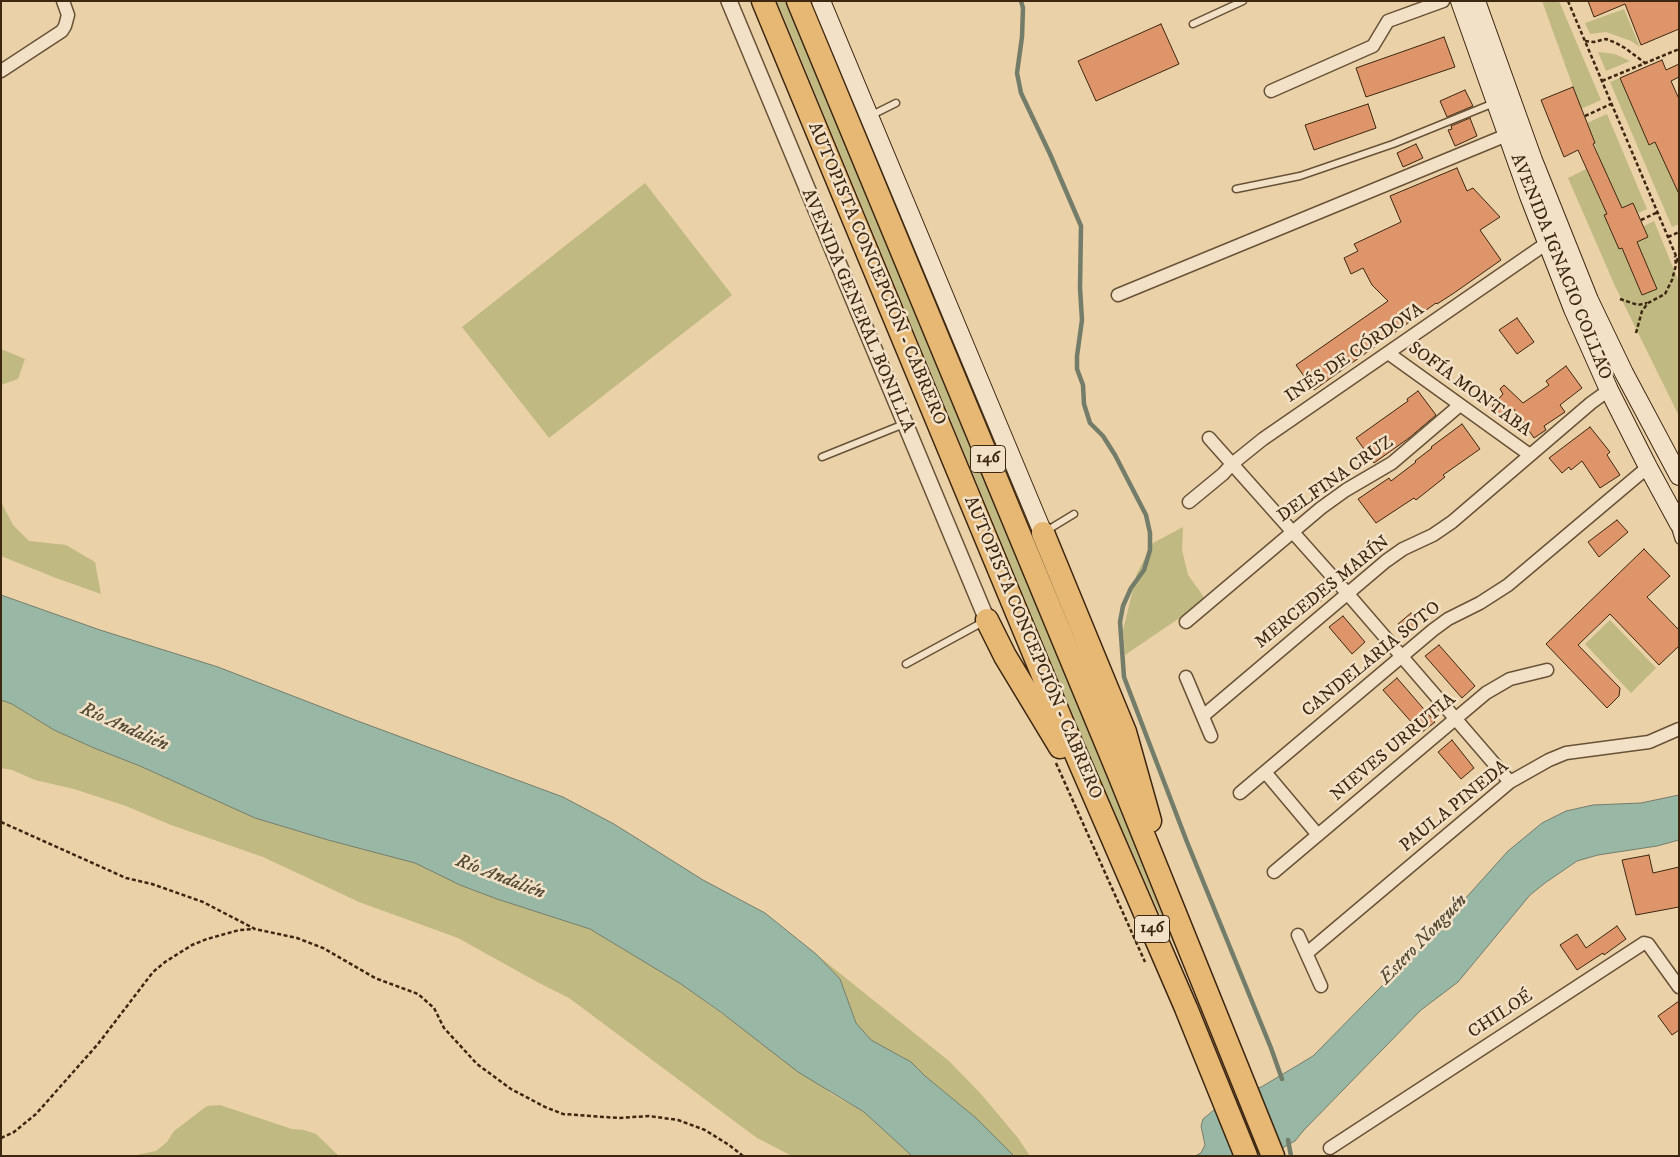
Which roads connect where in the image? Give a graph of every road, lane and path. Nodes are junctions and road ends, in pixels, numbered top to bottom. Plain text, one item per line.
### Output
1 (63, 1) edge
2 (729, 1) edge
3 (763, 1) edge
4 (798, 1) edge
5 (821, 1) edge
6 (1243, 1) edge
7 (1443, 1) edge
8 (1460, 1) edge
9 (1476, 1) edge
10 (1568, 1) edge
11 (1193, 24) dead end
12 (1585, 41) junction
13 (1679, 48) edge
14 (1645, 63) junction
15 (1, 71) edge
16 (1602, 81) junction
17 (1271, 91) dead end
18 (896, 103) dead end
19 (1496, 103) junction
20 (1611, 104) junction
21 (869, 116) junction
22 (1585, 116) dead end
23 (1507, 135) junction
24 (1236, 189) dead end
25 (1658, 212) junction
26 (1641, 220) dead end
27 (1679, 232) edge
28 (1668, 237) junction
29 (1547, 243) junction
30 (1674, 252) junction
31 (1679, 263) edge
32 (1118, 294) dead end
33 (1620, 299) dead end
34 (1648, 303) junction
35 (1636, 334) dead end
36 (1388, 353) junction
37 (1609, 390) junction
38 (1460, 405) junction
39 (904, 424) junction
40 (1209, 438) dead end
41 (1530, 455) junction
42 (822, 457) dead end
43 (1232, 464) junction
44 (1648, 467) junction
45 (1679, 476) edge
46 (1189, 502) dead end
47 (1074, 514) dead end
48 (1674, 516) edge
49 (1292, 531) junction
50 (1043, 532) junction
51 (1679, 540) edge
52 (1347, 593) junction
53 (986, 620) junction
54 (1186, 622) dead end
55 (1401, 656) junction
56 (906, 664) dead end
57 (1547, 670) dead end
58 (1186, 677) dead end
59 (1203, 716) junction
60 (1455, 719) junction
61 (1679, 729) edge
62 (1211, 736) dead end
63 (1054, 759) dead end
64 (1265, 772) junction
65 (1510, 782) junction
66 (1240, 793) dead end
67 (1, 822) edge
68 (1107, 825) junction
69 (1318, 835) junction
70 (1274, 872) dead end
71 (1177, 918) junction
72 (256, 929) junction
73 (1298, 935) dead end
74 (1307, 953) junction
75 (1147, 967) dead end
76 (1321, 986) dead end
77 (1679, 986) edge
78 (1, 1138) edge
79 (1330, 1148) dead end
80 (743, 1156) edge
81 (1246, 1156) edge
82 (1273, 1156) edge

1 - 15 street
2 - 39 street, AVENIDA GENERAL BONILLA
3 - 68 highway, AUTOPISTA CONCEPCIÓN - CABRERO / 146
4 - 71 highway, AUTOPISTA CONCEPCIÓN - CABRERO / 146
5 - 21 main road
6 - 11 lane
7 - 17 street
8 - 19 main road, AVENIDA IGNACIO COLLAO
9 - 45 main road, AVENIDA IGNACIO COLLAO
10 - 12 path
12 - 14 path
12 - 16 path
13 - 14 path
14 - 16 path
16 - 20 path
18 - 21 lane
19 - 23 main road, AVENIDA IGNACIO COLLAO
19 - 24 lane
20 - 22 path
20 - 25 path
21 - 50 main road
23 - 29 main road, AVENIDA IGNACIO COLLAO
23 - 32 street
25 - 26 path
25 - 28 path
27 - 28 path
28 - 30 path
29 - 36 street, INÉS DE CÓRDOVA
29 - 37 main road, AVENIDA IGNACIO COLLAO
30 - 31 path
30 - 34 path
33 - 34 path
34 - 35 path
36 - 38 street, SOFÍA MONTABA
36 - 43 street, INÉS DE CÓRDOVA
37 - 41 street, MERCEDES MARÍN
37 - 44 main road, AVENIDA IGNACIO COLLAO
38 - 41 street, SOFÍA MONTABA
38 - 49 street, DELFINA CRUZ
39 - 42 lane
39 - 53 street, AVENIDA GENERAL BONILLA
40 - 43 street
41 - 52 street, MERCEDES MARÍN
43 - 46 street, INÉS DE CÓRDOVA
43 - 49 street
44 - 48 main road, AVENIDA IGNACIO COLLAO
44 - 55 street, CANDELARIA SOTO
47 - 50 lane
48 - 51 lane
49 - 52 street
49 - 54 street, DELFINA CRUZ
50 - 71 highway
52 - 55 street
52 - 59 street, MERCEDES MARÍN
53 - 56 lane
53 - 68 highway
55 - 60 street
55 - 64 street, CANDELARIA SOTO
57 - 60 street, NIEVES URRUTIA
58 - 59 street
59 - 62 street
60 - 65 street
60 - 69 street, NIEVES URRUTIA
61 - 65 street, PAULA PINEDA
63 - 75 path
64 - 66 street, CANDELARIA SOTO
64 - 69 street
65 - 74 street, PAULA PINEDA
67 - 72 path
68 - 81 highway, AUTOPISTA CONCEPCIÓN - CABRERO / 146
69 - 70 street, NIEVES URRUTIA
71 - 82 highway, AUTOPISTA CONCEPCIÓN - CABRERO / 146
72 - 78 path
72 - 80 path
73 - 74 street
74 - 76 street
77 - 79 street, CHILOÉ

